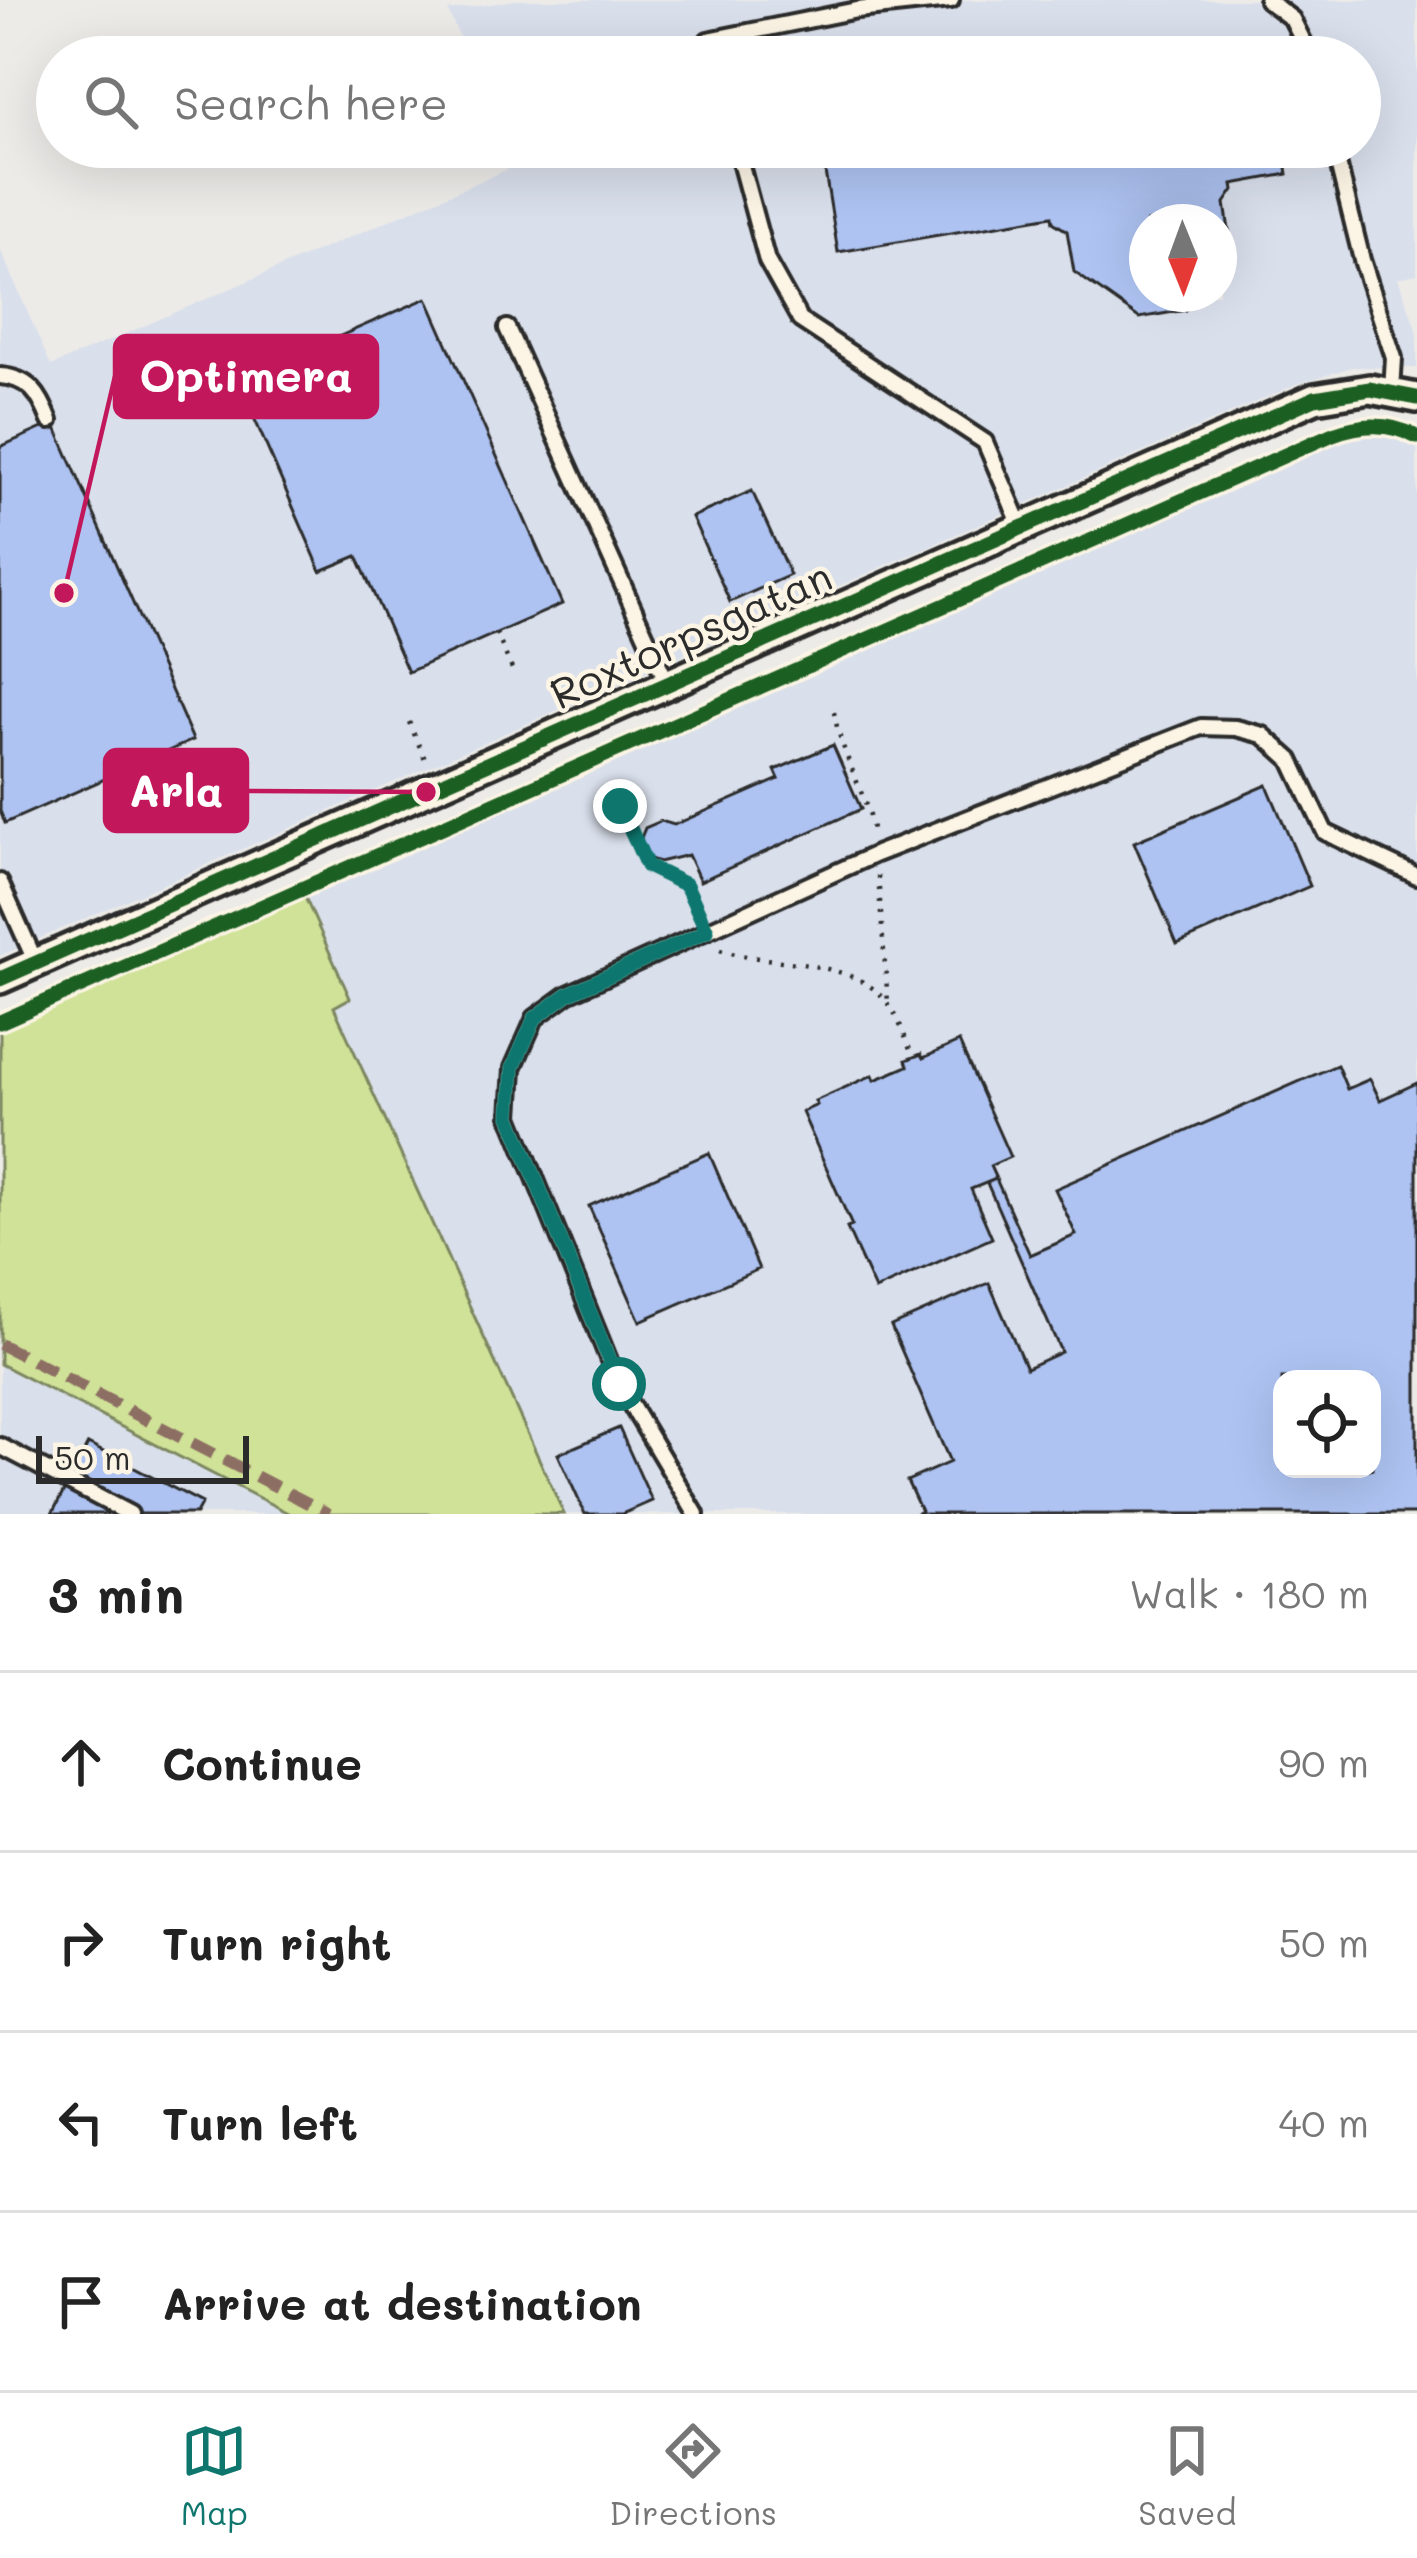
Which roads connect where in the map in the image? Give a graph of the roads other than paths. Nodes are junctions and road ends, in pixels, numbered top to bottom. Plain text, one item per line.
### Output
1 (951, 0) edge
2 (1267, 0) edge
3 (728, 36) edge
4 (1300, 36) edge
5 (742, 168) edge
6 (1339, 168) edge
7 (507, 328) dead end
8 (0, 376) edge
9 (1404, 395) edge
10 (50, 421) dead end
11 (1022, 528) junction
12 (668, 685) junction
13 (1417, 876) edge
14 (0, 882) edge
15 (36, 963) junction
16 (0, 979) edge
17 (0, 1446) edge
18 (130, 1514) edge
19 (696, 1514) edge

1 - 3 lane
2 - 4 lane
5 - 11 lane
6 - 9 lane
7 - 12 lane
8 - 10 lane
9 - 11 street, Roxtorpsgatan
11 - 12 street, Roxtorpsgatan
12 - 15 street, Roxtorpsgatan
13 - 19 lane
14 - 15 lane
15 - 16 street, Roxtorpsgatan
17 - 18 lane

